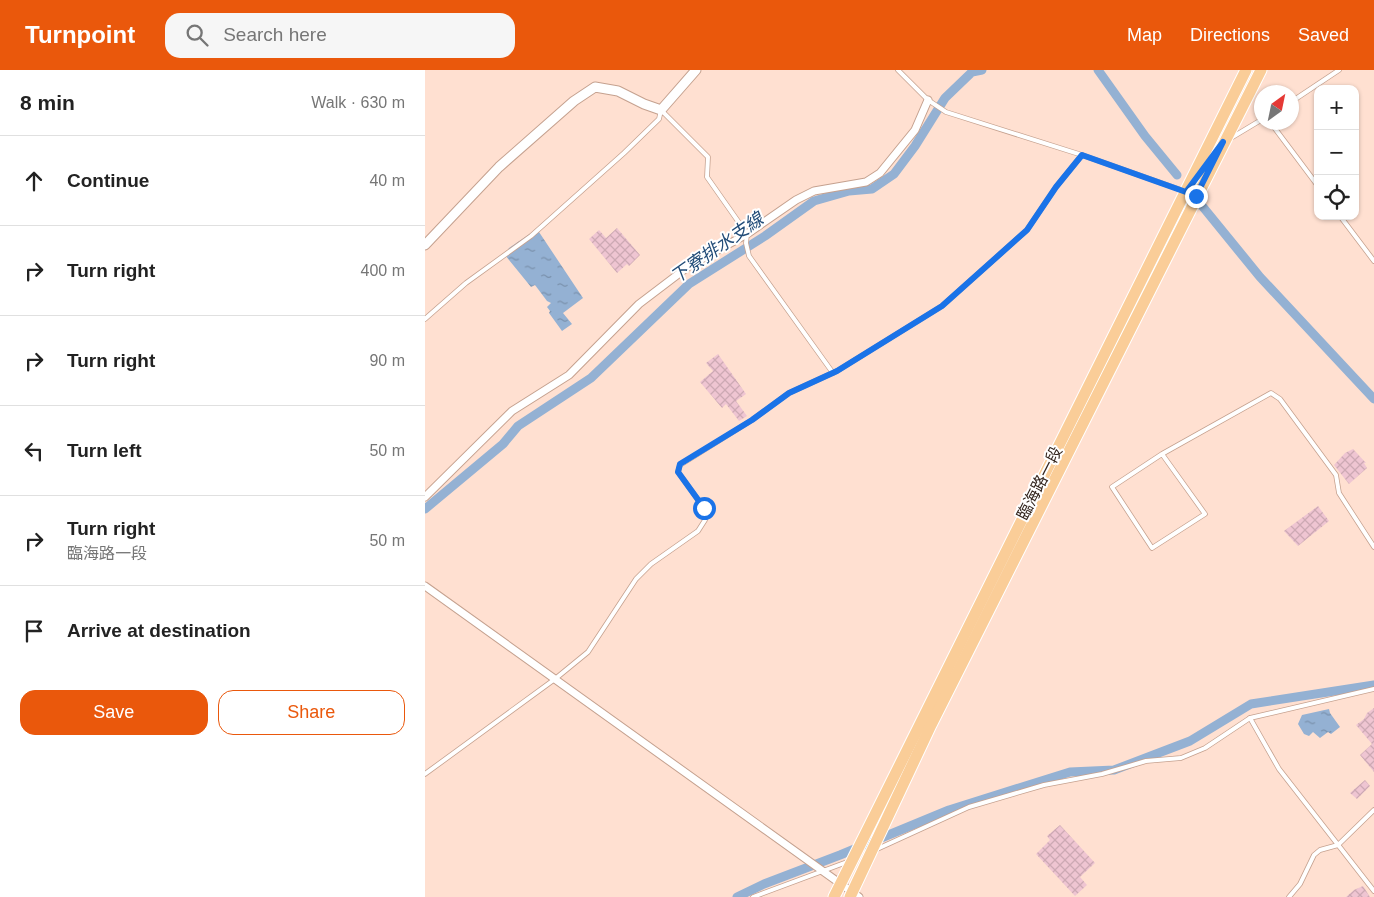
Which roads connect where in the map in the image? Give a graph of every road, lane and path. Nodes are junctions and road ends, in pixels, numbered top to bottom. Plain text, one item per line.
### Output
1 (696, 70) edge
2 (898, 70) edge
3 (1246, 70) edge
4 (1261, 70) edge
5 (1339, 70) edge
6 (1299, 97) edge
7 (927, 100) junction
8 (661, 110) junction
9 (1254, 124) edge
10 (1276, 130) edge
11 (1223, 142) junction
12 (1082, 155) junction
13 (1314, 181) edge
14 (1186, 192) junction
15 (1343, 220) edge
16 (747, 234) junction
17 (425, 245) edge
18 (1374, 261) edge
19 (425, 319) edge
20 (833, 373) junction
21 (1162, 454) junction
22 (425, 496) edge
23 (1374, 547) edge
24 (425, 586) edge
25 (555, 680) junction
26 (1374, 689) edge
27 (1250, 718) junction
28 (425, 774) edge
29 (1374, 810) edge
30 (1338, 845) junction
31 (873, 852) junction
32 (856, 855) junction
33 (825, 871) junction
34 (841, 884) junction
35 (1374, 891) edge
36 (854, 896) edge
37 (753, 897) edge
38 (834, 897) edge
39 (1289, 897) edge

1 - 8 street
2 - 7 lane
3 - 14 main road, 臨海路一段
4 - 11 main road, 臨海路一段
5 - 6 lane
7 - 12 lane
7 - 16 street
8 - 16 lane
8 - 17 street
8 - 19 lane
9 - 11 lane
10 - 13 lane
11 - 14 lane
11 - 31 main road, 臨海路一段
12 - 14 lane
12 - 20 lane
14 - 32 main road, 臨海路一段
15 - 18 lane
16 - 20 lane
16 - 22 street
20 - 25 lane
21 - 21 lane
21 - 23 lane
24 - 25 street
25 - 28 lane
25 - 33 street
26 - 27 lane
27 - 30 lane
27 - 31 lane
29 - 30 lane
30 - 35 lane
30 - 39 lane
31 - 32 lane
31 - 36 main road, 臨海路一段
32 - 33 lane
32 - 34 main road, 臨海路一段
33 - 34 street
33 - 37 lane
34 - 36 street
34 - 38 main road, 臨海路一段

